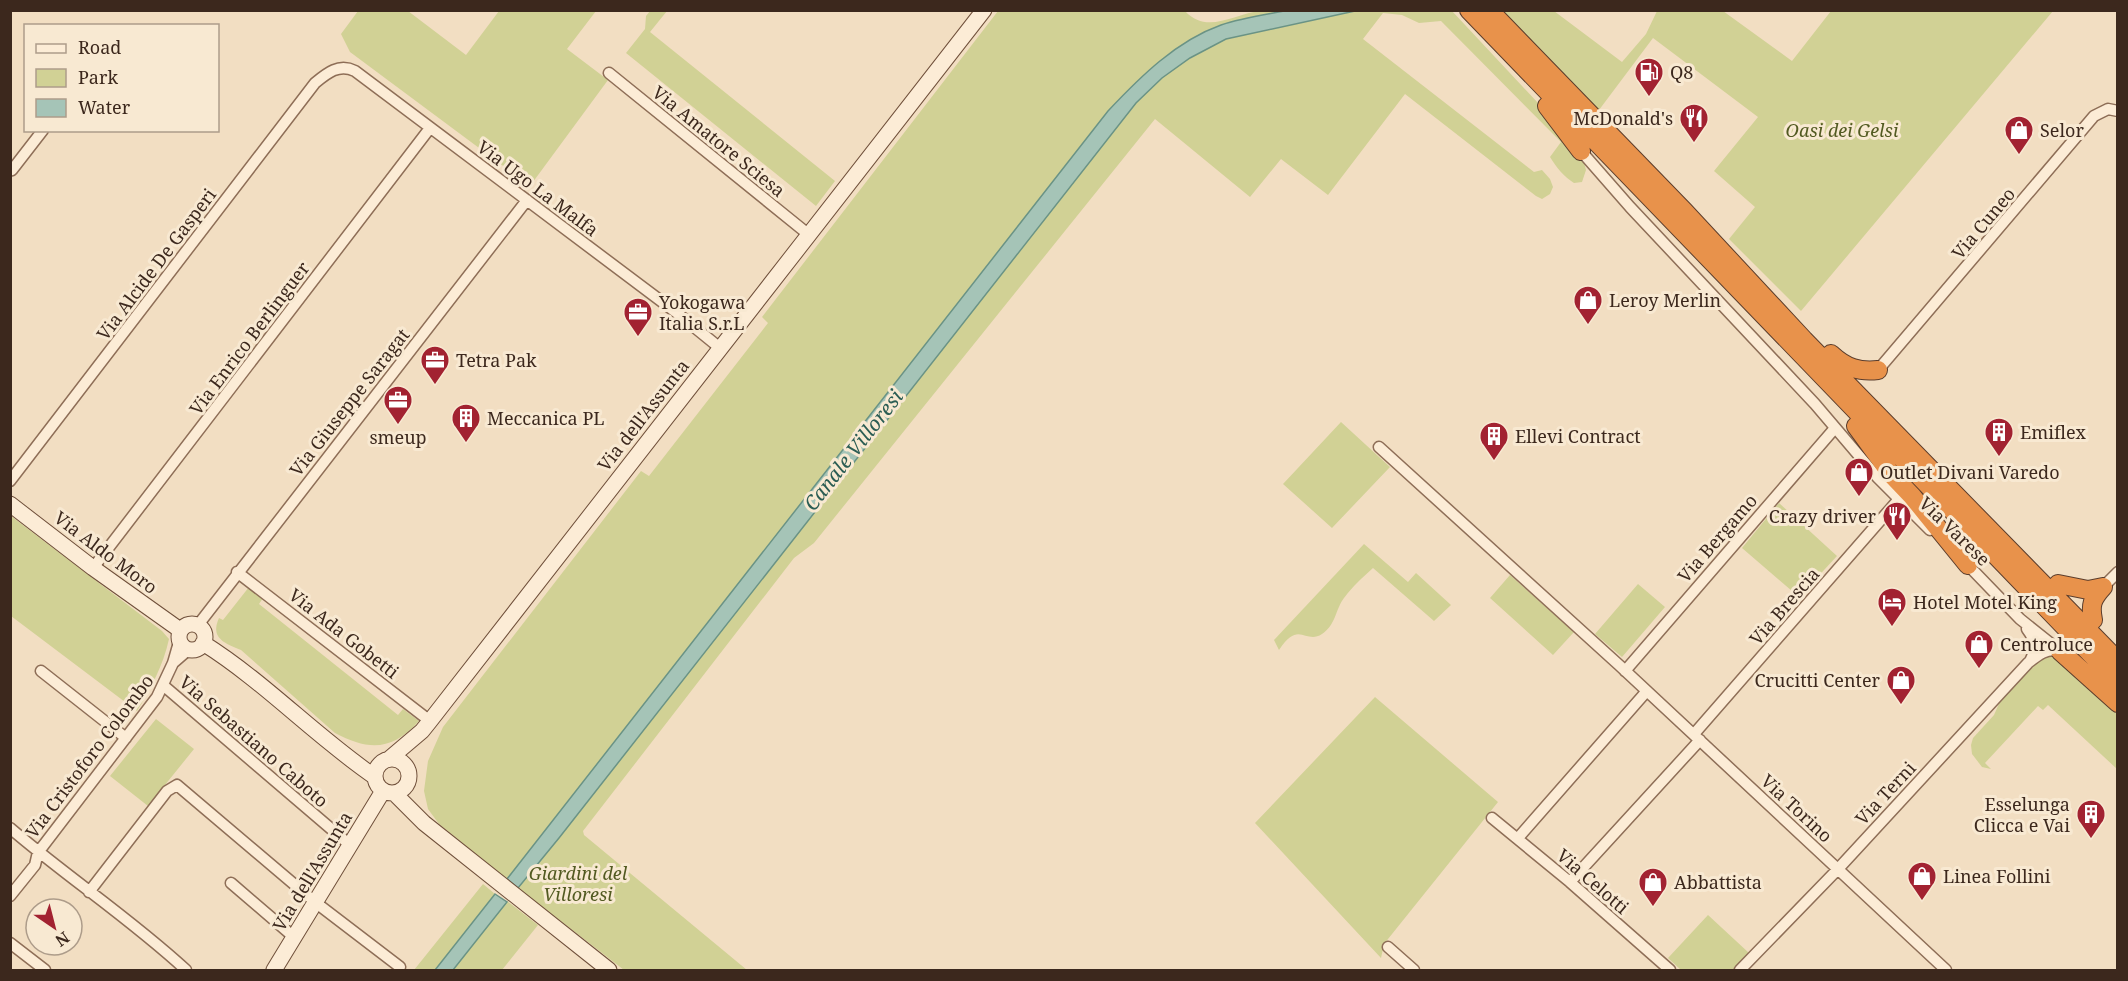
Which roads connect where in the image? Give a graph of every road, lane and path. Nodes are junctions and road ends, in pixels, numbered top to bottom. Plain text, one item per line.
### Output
1 (984, 10) edge
2 (1468, 10) edge
3 (1489, 10) edge
4 (332, 70) joint
5 (609, 73) dead end
6 (2118, 111) edge
7 (430, 128) junction
8 (41, 132) edge
9 (1581, 151) joint
10 (10, 169) edge
11 (527, 200) junction
12 (808, 234) junction
13 (1776, 330) junction
14 (1804, 340) junction
15 (720, 348) junction
16 (1878, 370) joint
17 (1856, 402) junction
18 (1835, 428) junction
19 (1379, 447) dead end
20 (10, 481) edge
21 (1899, 500) junction
22 (10, 504) edge
23 (1973, 513) junction
24 (1968, 565) junction
25 (93, 568) junction
26 (237, 572) junction
27 (2118, 572) edge
28 (2058, 584) junction
29 (2103, 587) junction
30 (2020, 619) junction
31 (2093, 620) junction
32 (198, 625) junction
33 (182, 641) junction
34 (203, 644) junction
35 (2118, 645) edge
36 (2060, 651) junction
37 (2118, 661) edge
38 (2028, 663) junction
39 (41, 671) dead end
40 (1624, 671) junction
41 (2118, 682) edge
42 (164, 686) junction
43 (1646, 692) junction
44 (2118, 703) edge
45 (426, 726) junction
46 (1697, 737) junction
47 (126, 738) junction
48 (342, 754) junction
49 (386, 760) junction
50 (407, 776) junction
51 (375, 777) junction
52 (388, 792) junction
53 (1492, 818) dead end
54 (424, 823) junction
55 (10, 828) edge
56 (1518, 838) junction
57 (350, 845) junction
58 (38, 852) junction
59 (1838, 869) junction
60 (1570, 882) junction
61 (231, 883) dead end
62 (89, 892) junction
63 (10, 896) edge
64 (315, 902) junction
65 (295, 938) junction
66 (10, 943) edge
67 (1388, 947) dead end
68 (400, 967) dead end
69 (606, 969) edge
70 (45, 970) edge
71 (186, 970) edge
72 (274, 970) edge
73 (1414, 970) edge
74 (1670, 970) edge
75 (1740, 970) edge
76 (1946, 970) edge

1 - 12 street, Via dell'Assunta
2 - 9 highway
2 - 13 highway
3 - 14 highway
4 - 7 street, Via Ugo La Malfa
4 - 20 street, Via Alcide De Gasperi
5 - 12 street, Via Amatore Sciesa
6 - 16 street, Via Cuneo
7 - 11 street, Via Ugo La Malfa
7 - 25 street, Via Enrico Berlinguer
8 - 10 street
9 - 18 street, Via Varese
11 - 15 street, Via Ugo La Malfa
11 - 26 street, Via Giuseppe Saragat
12 - 15 street, Via dell'Assunta
13 - 17 highway
13 - 24 highway
14 - 16 highway
14 - 17 highway
15 - 45 street, Via dell'Assunta
17 - 23 highway
17 - 41 highway
18 - 21 street, Via Varese
18 - 40 street, Via Bergamo
19 - 40 street, Via Torino
21 - 24 street, Via Varese
21 - 46 street, Via Brescia
22 - 25 street, Via Aldo Moro
23 - 28 highway
23 - 37 highway
24 - 30 street, Via Varese
25 - 33 street, Via Aldo Moro
26 - 32 street, Via Giuseppe Saragat
26 - 45 street, Via Ada Gobetti
27 - 29 street
28 - 29 highway
28 - 31 highway
29 - 31 highway
30 - 36 street, Via Varese
30 - 38 street
31 - 35 highway
32 - 33 street
32 - 34 street
33 - 34 street
33 - 42 street, Via Cristoforo Colombo
34 - 48 street
36 - 38 street, Via Terni
36 - 44 highway
38 - 59 street, Via Terni
39 - 47 street
40 - 43 street, Via Torino
42 - 47 street, Via Cristoforo Colombo
42 - 57 street, Via Sebastiano Caboto
43 - 46 street, Via Torino
43 - 56 street
45 - 49 street, Via dell'Assunta
45 - 50 street, Via dell'Assunta
46 - 59 street, Via Torino
46 - 60 street, Via Brescia
47 - 58 street, Via Cristoforo Colombo
48 - 49 street
48 - 51 street
49 - 50 street
49 - 51 street
50 - 52 street
50 - 54 street
51 - 52 street
52 - 54 street
52 - 57 street, Via dell'Assunta
53 - 56 street, Via Celotti
54 - 69 street
55 - 58 street
56 - 60 street, Via Celotti
57 - 64 street, Via dell'Assunta
58 - 62 street
58 - 63 street, Via Cristoforo Colombo
59 - 75 street, Via Terni
59 - 76 street, Via Torino
60 - 74 street, Via Celotti
61 - 65 street
62 - 64 street
62 - 71 street
64 - 65 street, Via dell'Assunta
64 - 68 street
65 - 72 street, Via dell'Assunta
66 - 70 street
67 - 73 street

